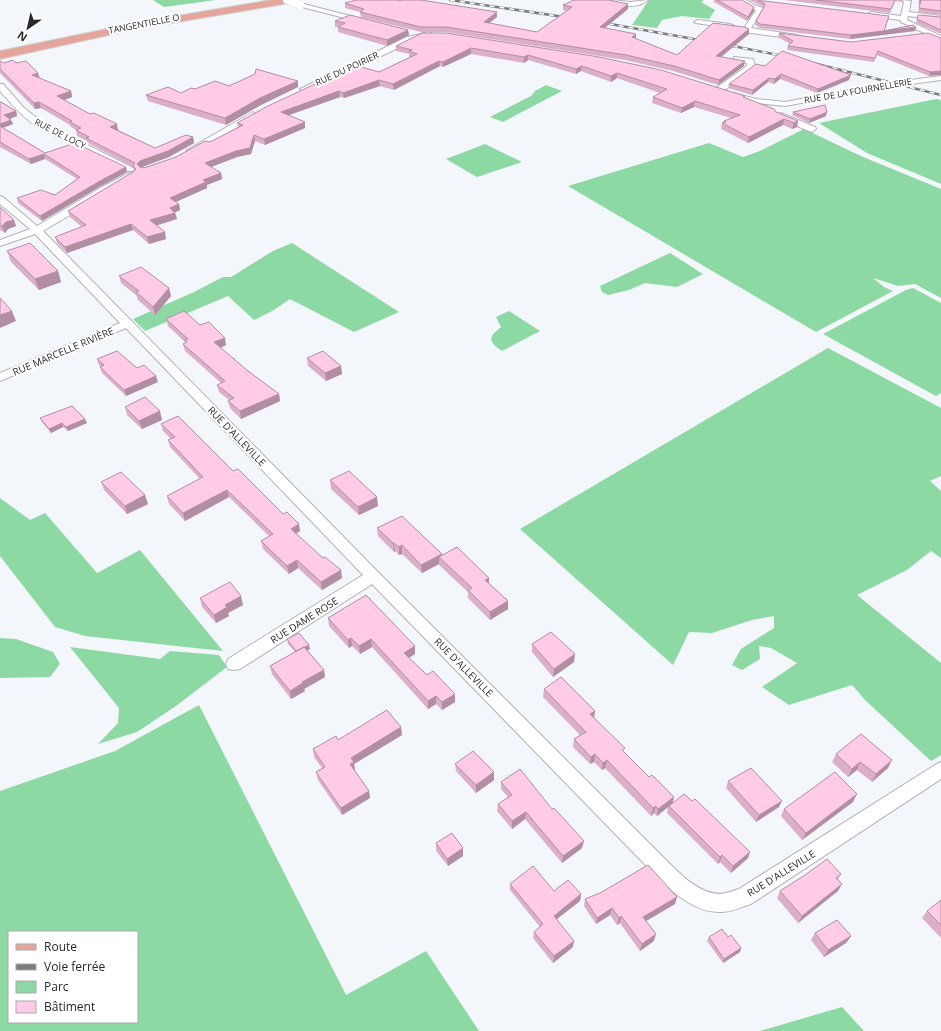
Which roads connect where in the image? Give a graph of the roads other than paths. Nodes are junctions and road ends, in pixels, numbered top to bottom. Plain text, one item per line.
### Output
1 (263, 0) edge
2 (287, 0) edge
3 (616, 0) edge
4 (644, 0) edge
5 (741, 0) edge
6 (907, 0) edge
7 (918, 1) edge
8 (295, 2) edge
9 (761, 4) edge
10 (865, 13) edge
11 (904, 16) junction
12 (941, 18) edge
13 (698, 22) dead end
14 (372, 23) edge
15 (748, 28) junction
16 (408, 31) edge
17 (928, 33) junction
18 (421, 35) junction
19 (440, 35) edge
20 (912, 35) edge
21 (802, 37) edge
22 (941, 39) edge
23 (0, 50) edge
24 (0, 55) edge
25 (737, 59) edge
26 (941, 78) edge
27 (0, 86) edge
28 (297, 93) edge
29 (10, 97) junction
30 (0, 100) edge
31 (774, 104) junction
32 (259, 112) edge
33 (812, 129) dead end
34 (180, 156) edge
35 (0, 199) edge
36 (38, 230) junction
37 (0, 243) edge
38 (127, 324) junction
39 (0, 377) edge
40 (373, 576) junction
41 (234, 664) dead end
42 (941, 770) edge

1 - 23 main road, TANGENTIELLE O
2 - 8 street, bridge
3 - 4 street
5 - 9 street
6 - 7 street
6 - 11 street
8 - 14 street
8 - 24 main road, TANGENTIELLE O
9 - 15 street
10 - 11 street
11 - 12 street
11 - 17 street
13 - 15 street
15 - 21 street
16 - 18 street
17 - 20 street
17 - 22 street
18 - 19 street
18 - 28 street, RUE DU POIRIER
25 - 31 street, RUE DE LA FOURNELLERIE
26 - 31 street, RUE DE LA FOURNELLERIE
27 - 29 street, RUE DE LOCY
29 - 30 street
29 - 36 street, RUE DE LOCY
31 - 33 street
32 - 34 street
35 - 36 street, RUE D'ALLEVILLE
36 - 37 street
36 - 38 street, RUE D'ALLEVILLE
38 - 39 street, RUE MARCELLE RIVIÈRE
38 - 40 street, RUE D'ALLEVILLE
40 - 41 street, RUE DAME ROSE
40 - 42 street, RUE D'ALLEVILLE

